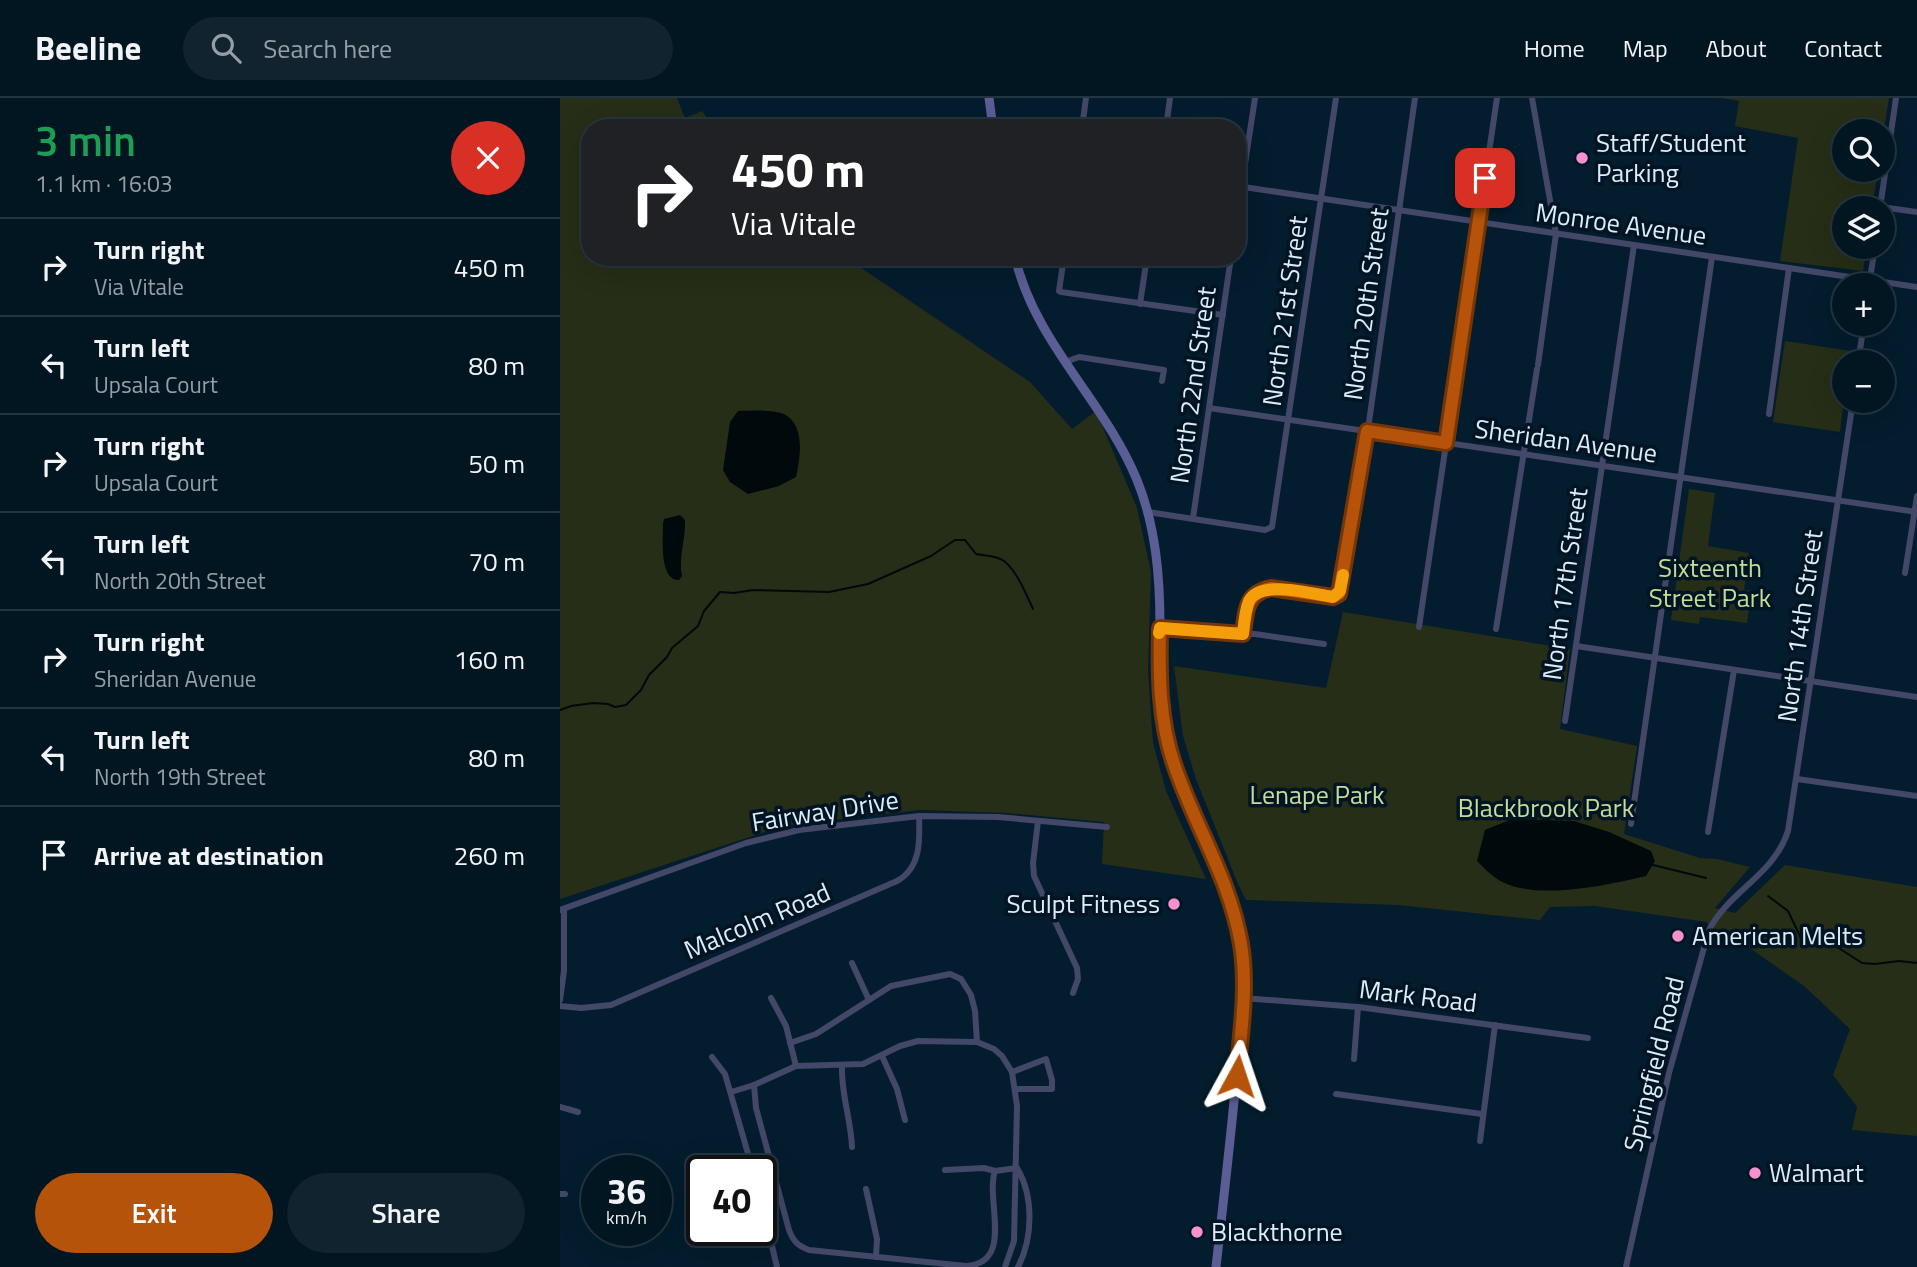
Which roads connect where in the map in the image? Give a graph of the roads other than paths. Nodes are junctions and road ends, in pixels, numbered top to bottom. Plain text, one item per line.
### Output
1 (989, 98) edge
2 (1086, 98) edge
3 (1170, 98) edge
4 (1255, 98) edge
5 (1336, 98) edge
6 (1415, 98) edge
7 (1497, 98) edge
8 (1532, 98) edge
9 (1896, 98) edge
10 (992, 119) edge
11 (1083, 119) edge
12 (1167, 119) edge
13 (1246, 148) edge
14 (1246, 187) edge
15 (1882, 196) edge
16 (1321, 199) junction
17 (1399, 210) junction
18 (1895, 210) edge
19 (1917, 212) edge
20 (1478, 222) junction
21 (1556, 234) junction
22 (1634, 245) junction
23 (1712, 257) junction
24 (1016, 266) edge
25 (1063, 266) edge
26 (1146, 266) edge
27 (1230, 266) edge
28 (1789, 268) junction
29 (1832, 276) edge
30 (1895, 285) edge
31 (1917, 287) edge
32 (1140, 304) junction
33 (1223, 316) junction
34 (1065, 362) junction
35 (1162, 381) dead end
36 (1209, 408) junction
37 (1851, 413) edge
38 (1769, 414) dead end
39 (1288, 420) junction
40 (1367, 431) junction
41 (1446, 443) junction
42 (1525, 454) junction
43 (1602, 466) junction
44 (1681, 477) junction
45 (1917, 496) edge
46 (1838, 500) junction
47 (1148, 512) junction
48 (1916, 512) edge
49 (1193, 518) junction
50 (1905, 573) dead end
51 (1419, 627) dead end
52 (1160, 628) junction
53 (1496, 629) dead end
54 (1243, 634) junction
55 (1324, 645) dead end
56 (1576, 646) junction
57 (1655, 658) junction
58 (1734, 670) junction
59 (1812, 681) junction
60 (1917, 697) edge
61 (1565, 721) dead end
62 (1797, 779) junction
63 (1917, 796) edge
64 (919, 816) junction
65 (1038, 821) junction
66 (1631, 824) dead end
67 (1107, 827) dead end
68 (1708, 832) dead end
69 (1778, 854) joint
70 (562, 909) edge
71 (852, 963) dead end
72 (1073, 993) dead end
73 (771, 998) dead end
74 (1243, 998) junction
75 (560, 1000) edge
76 (869, 1000) junction
77 (560, 1006) edge
78 (1358, 1007) junction
79 (1495, 1025) junction
80 (1588, 1038) dead end
81 (976, 1042) junction
82 (790, 1043) junction
83 (882, 1056) junction
84 (712, 1057) dead end
85 (1354, 1059) dead end
86 (796, 1066) junction
87 (842, 1066) junction
88 (1012, 1072) junction
89 (754, 1085) junction
90 (1016, 1089) junction
91 (731, 1092) junction
92 (1336, 1094) dead end
93 (560, 1107) edge
94 (578, 1112) dead end
95 (1482, 1114) junction
96 (905, 1120) dead end
97 (1480, 1141) dead end
98 (852, 1147) dead end
99 (749, 1155) edge
100 (1017, 1168) junction
101 (945, 1170) dead end
102 (995, 1171) junction
103 (866, 1189) dead end
104 (772, 1246) edge
105 (876, 1257) junction
106 (777, 1267) edge
107 (1004, 1267) edge
108 (1018, 1267) edge
109 (1216, 1267) edge
110 (1626, 1267) edge

1 - 10 street
2 - 11 street
3 - 12 street
4 - 13 street
5 - 16 street, North 21st Street
6 - 17 street, North 20th Street
7 - 20 street
8 - 21 street
9 - 15 street
14 - 16 street, Monroe Avenue
16 - 17 street, Monroe Avenue
16 - 39 street, North 21st Street
17 - 20 street, Monroe Avenue
17 - 40 street, North 20th Street
18 - 19 street
20 - 21 street, Monroe Avenue
20 - 41 street
21 - 22 street, Monroe Avenue
21 - 42 street
22 - 23 street, Monroe Avenue
22 - 43 street, North 17th Street
23 - 28 street, Monroe Avenue
23 - 44 street
24 - 34 street
25 - 32 street
26 - 32 street
27 - 33 street, North 22nd Street
28 - 29 street, Monroe Avenue
28 - 38 street
30 - 31 street, Monroe Avenue
32 - 33 street
33 - 36 street, North 22nd Street
34 - 35 street
34 - 47 street
36 - 39 street, Sheridan Avenue
36 - 49 street, North 22nd Street
37 - 46 street, North 14th Street
39 - 40 street, Sheridan Avenue
39 - 49 street, North 21st Street
40 - 41 street, Sheridan Avenue
40 - 54 street, North 20th Street
41 - 42 street, Sheridan Avenue
41 - 51 street
42 - 43 street, Sheridan Avenue
42 - 53 street
43 - 44 street, Sheridan Avenue
43 - 56 street, North 17th Street
44 - 46 street, Sheridan Avenue
44 - 57 street
45 - 48 street
46 - 48 street, Sheridan Avenue
46 - 59 street, North 14th Street
47 - 49 street
47 - 52 street
48 - 50 street
52 - 54 street
52 - 74 street
54 - 55 street
56 - 57 street
56 - 61 street, North 17th Street
57 - 58 street
57 - 66 street
58 - 59 street
58 - 68 street
59 - 60 street
59 - 62 street, North 14th Street
62 - 63 street
62 - 69 street, North 14th Street
64 - 65 street, Fairway Drive
64 - 70 street, Fairway Drive
64 - 77 street, Malcolm Road
65 - 67 street, Fairway Drive
65 - 72 street
69 - 110 street, Springfield Road
70 - 75 street
71 - 76 street
73 - 82 street
74 - 78 street, Mark Road
74 - 109 street
76 - 81 street
76 - 82 street
78 - 79 street, Mark Road
78 - 85 street
79 - 80 street, Mark Road
79 - 95 street
81 - 83 street
81 - 88 street
82 - 86 street
83 - 87 street
83 - 96 street
84 - 91 street
86 - 87 street
86 - 89 street
87 - 98 street
88 - 90 street
88 - 90 street
89 - 91 street
89 - 105 street
90 - 100 street
91 - 99 street
92 - 95 street
93 - 94 street
95 - 97 street
100 - 102 street
100 - 107 street
100 - 108 street
101 - 102 street
102 - 105 street
103 - 105 street
104 - 106 street

